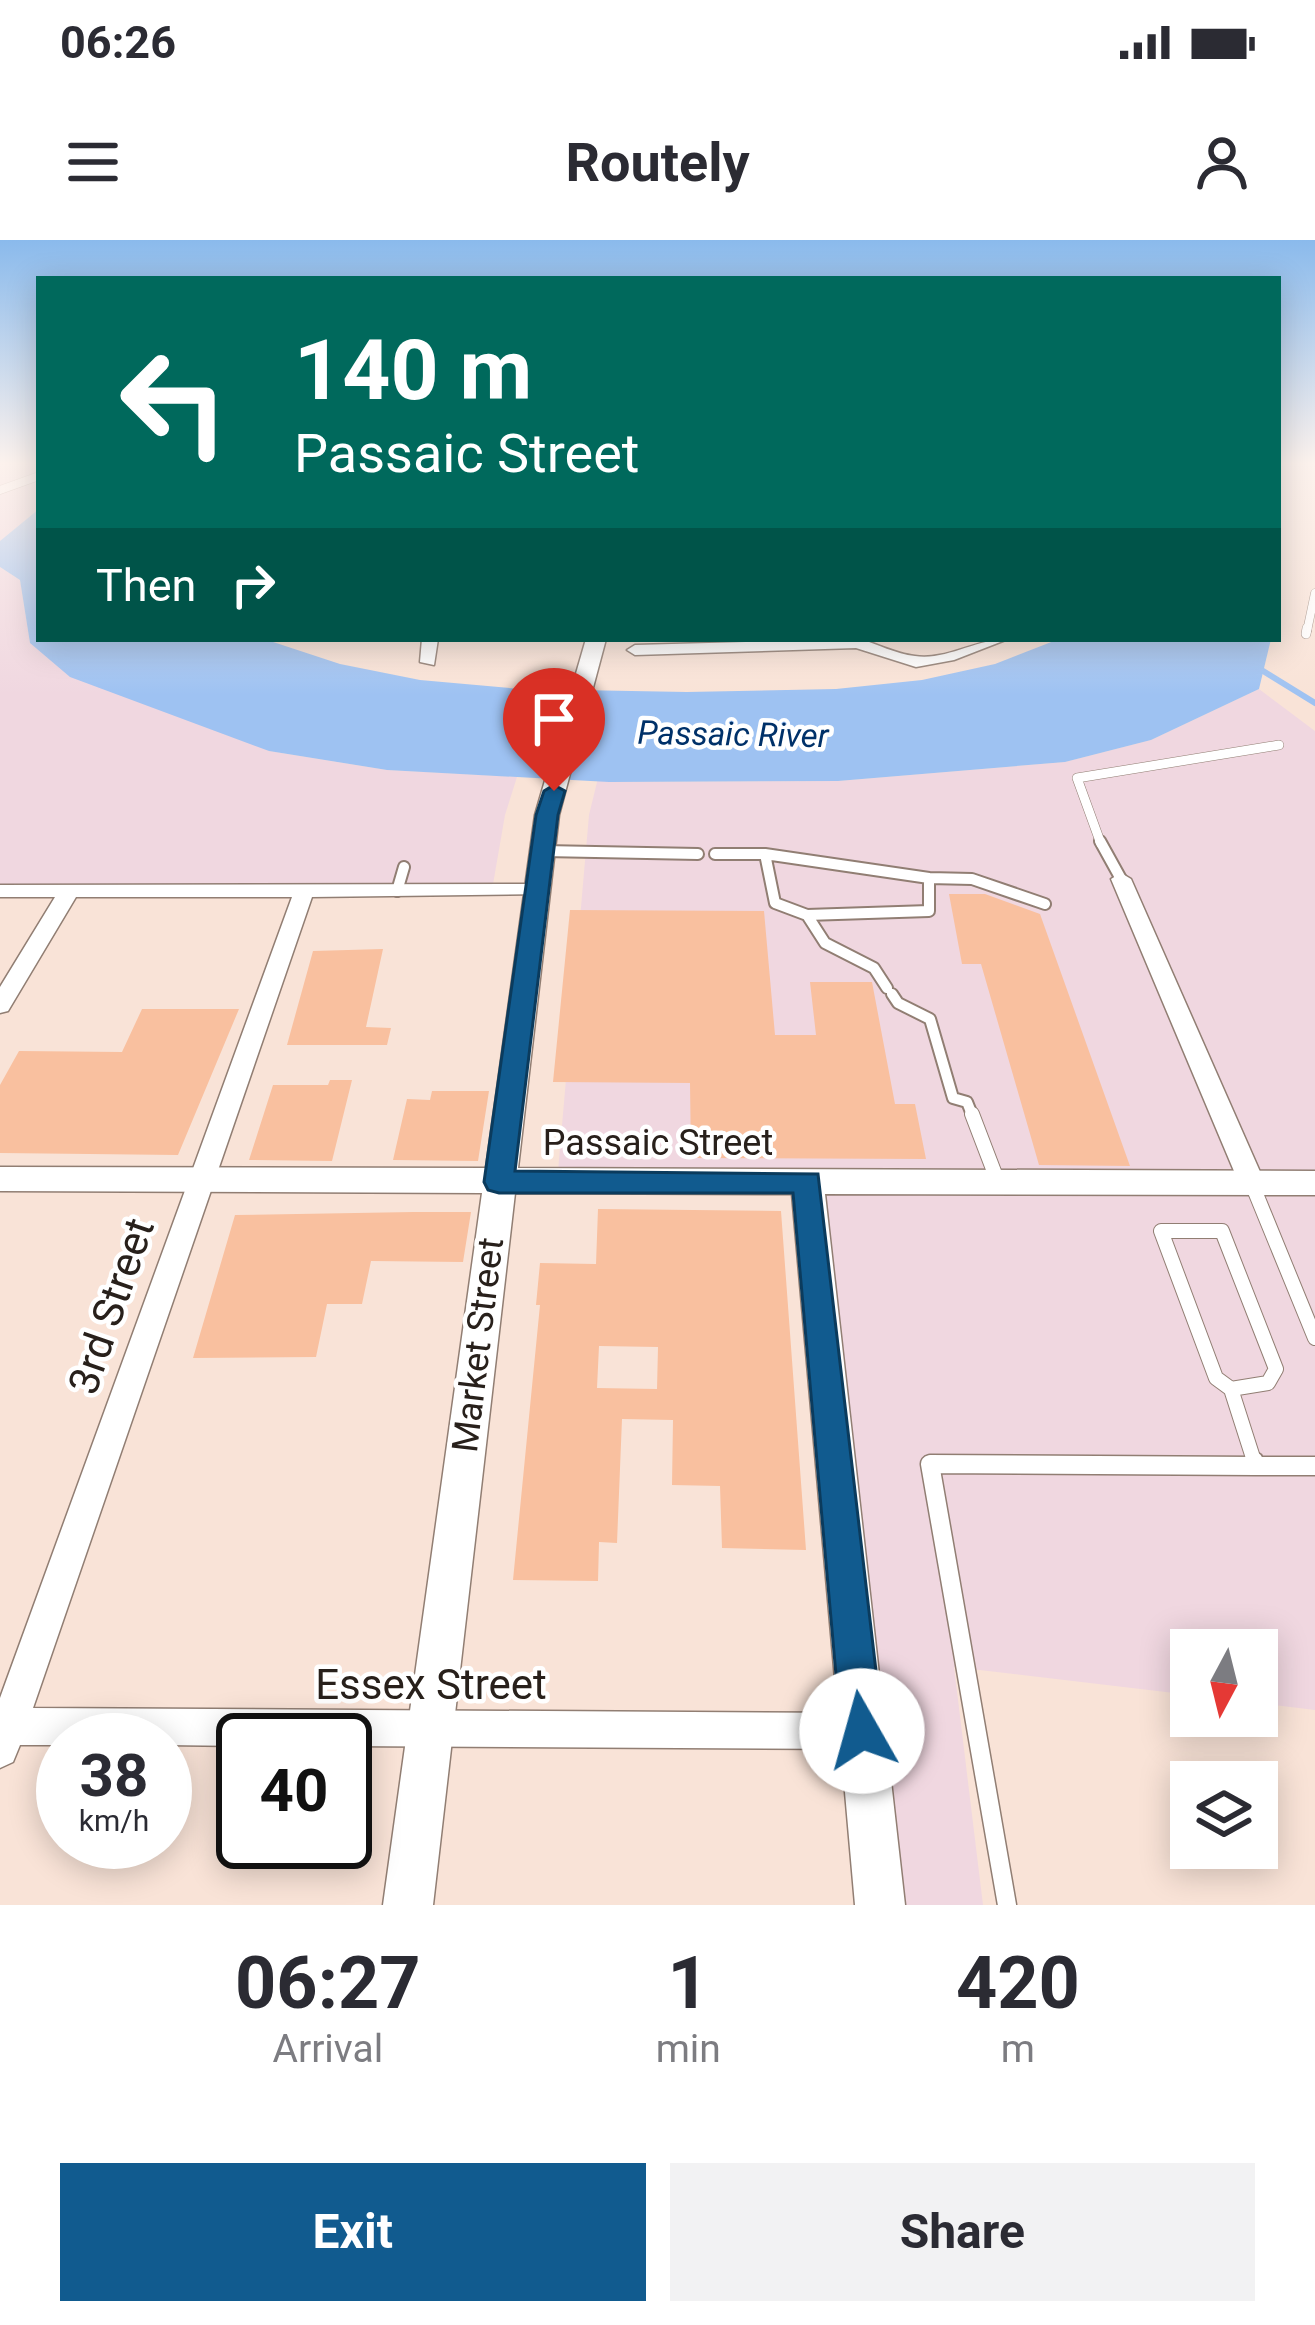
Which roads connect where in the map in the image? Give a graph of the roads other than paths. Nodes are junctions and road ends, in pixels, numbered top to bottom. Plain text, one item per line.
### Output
1 (1315, 593) edge
2 (1306, 634) dead end
3 (430, 642) edge
4 (595, 642) edge
5 (810, 642) edge
6 (992, 642) edge
7 (699, 644) edge
8 (635, 650) dead end
9 (428, 662) dead end
10 (1279, 745) dead end
11 (542, 851) junction
12 (698, 854) dead end
13 (715, 854) dead end
14 (765, 854) junction
15 (404, 867) dead end
16 (929, 878) junction
17 (1121, 879) joint
18 (538, 890) junction
19 (0, 891) edge
20 (69, 891) junction
21 (304, 891) junction
22 (398, 891) junction
23 (1046, 904) dead end
24 (807, 915) junction
25 (0, 1006) edge
26 (0, 1179) edge
27 (200, 1181) junction
28 (499, 1182) junction
29 (807, 1182) junction
30 (998, 1183) junction
31 (1252, 1183) junction
32 (1315, 1183) edge
33 (1315, 1338) edge
34 (1232, 1388) junction
35 (1256, 1466) junction
36 (1315, 1466) edge
37 (430, 1729) junction
38 (862, 1731) junction
39 (3, 1734) edge
40 (408, 1905) edge
41 (880, 1905) edge
42 (1007, 1905) edge

1 - 2 lane
3 - 9 street
4 - 11 street, Market Street
5 - 6 street
5 - 7 street
7 - 8 street
10 - 17 lane
11 - 12 lane
11 - 18 street, Market Street
13 - 14 lane
14 - 16 lane
14 - 24 lane
15 - 22 lane
16 - 23 lane
16 - 24 lane
17 - 31 street
18 - 22 street
18 - 28 street, Market Street
19 - 20 street
20 - 21 street
20 - 25 street
21 - 22 street
21 - 27 street, 3rd Street
24 - 30 lane
26 - 27 street, Passaic Street
27 - 28 street, Passaic Street
27 - 39 street, 3rd Street
28 - 29 street, Passaic Street
28 - 37 street, Market Street
29 - 30 street, Passaic Street
29 - 38 street
30 - 31 street, Passaic Street
31 - 32 street, Passaic Street
31 - 33 lane
34 - 34 lane
34 - 35 lane
35 - 36 lane
35 - 42 lane
37 - 38 street, Essex Street
37 - 39 street, Essex Street
37 - 40 street, Market Street
38 - 41 street

